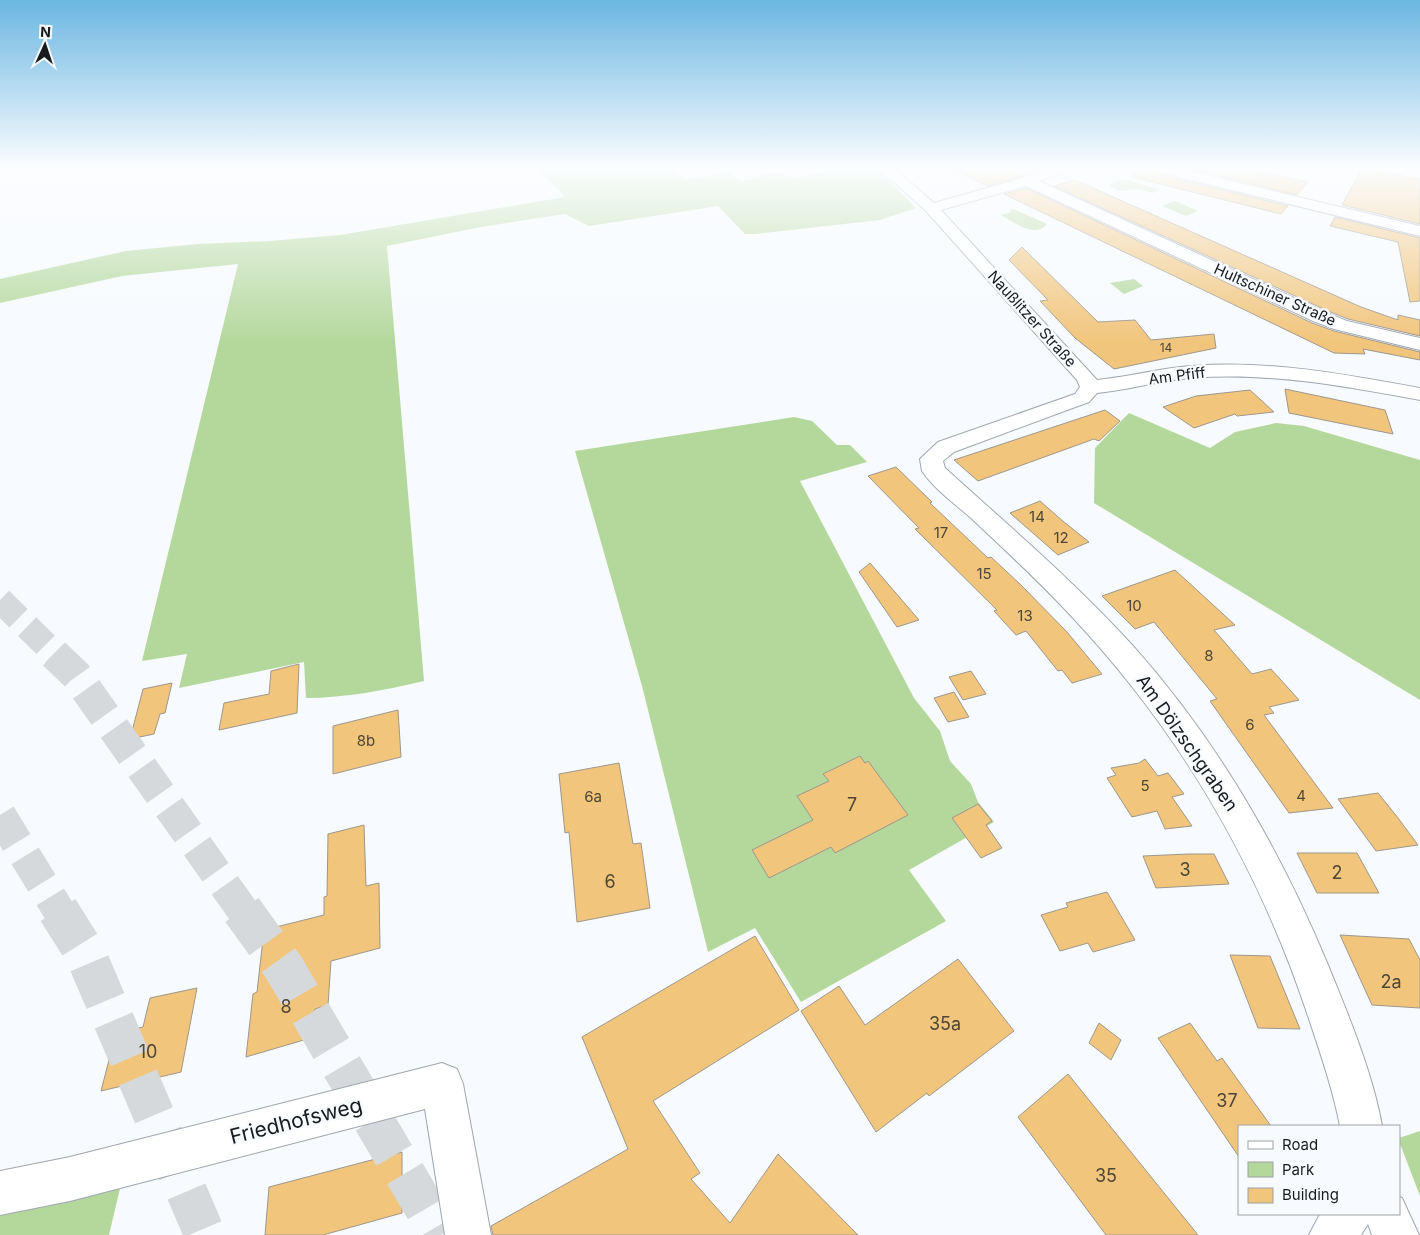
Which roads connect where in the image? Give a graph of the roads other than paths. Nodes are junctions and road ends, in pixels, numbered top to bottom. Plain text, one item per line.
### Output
1 (948, 227) edge
2 (1125, 227) edge
3 (1402, 227) edge
4 (1420, 231) edge
5 (1420, 344) edge
6 (1091, 387) junction
7 (1420, 394) edge
8 (1359, 1117) edge
9 (0, 1193) edge
10 (1348, 1215) edge
11 (1386, 1215) edge
12 (468, 1235) edge
13 (1332, 1235) edge
14 (1396, 1235) edge

1 - 6 street, Naußlitzer Straße
2 - 5 street, Hultschiner Straße
3 - 4 street
6 - 7 street, Am Pfiff
6 - 8 street, Am Dölzschgraben
9 - 12 street, Friedhofsweg
10 - 13 street
11 - 14 street

